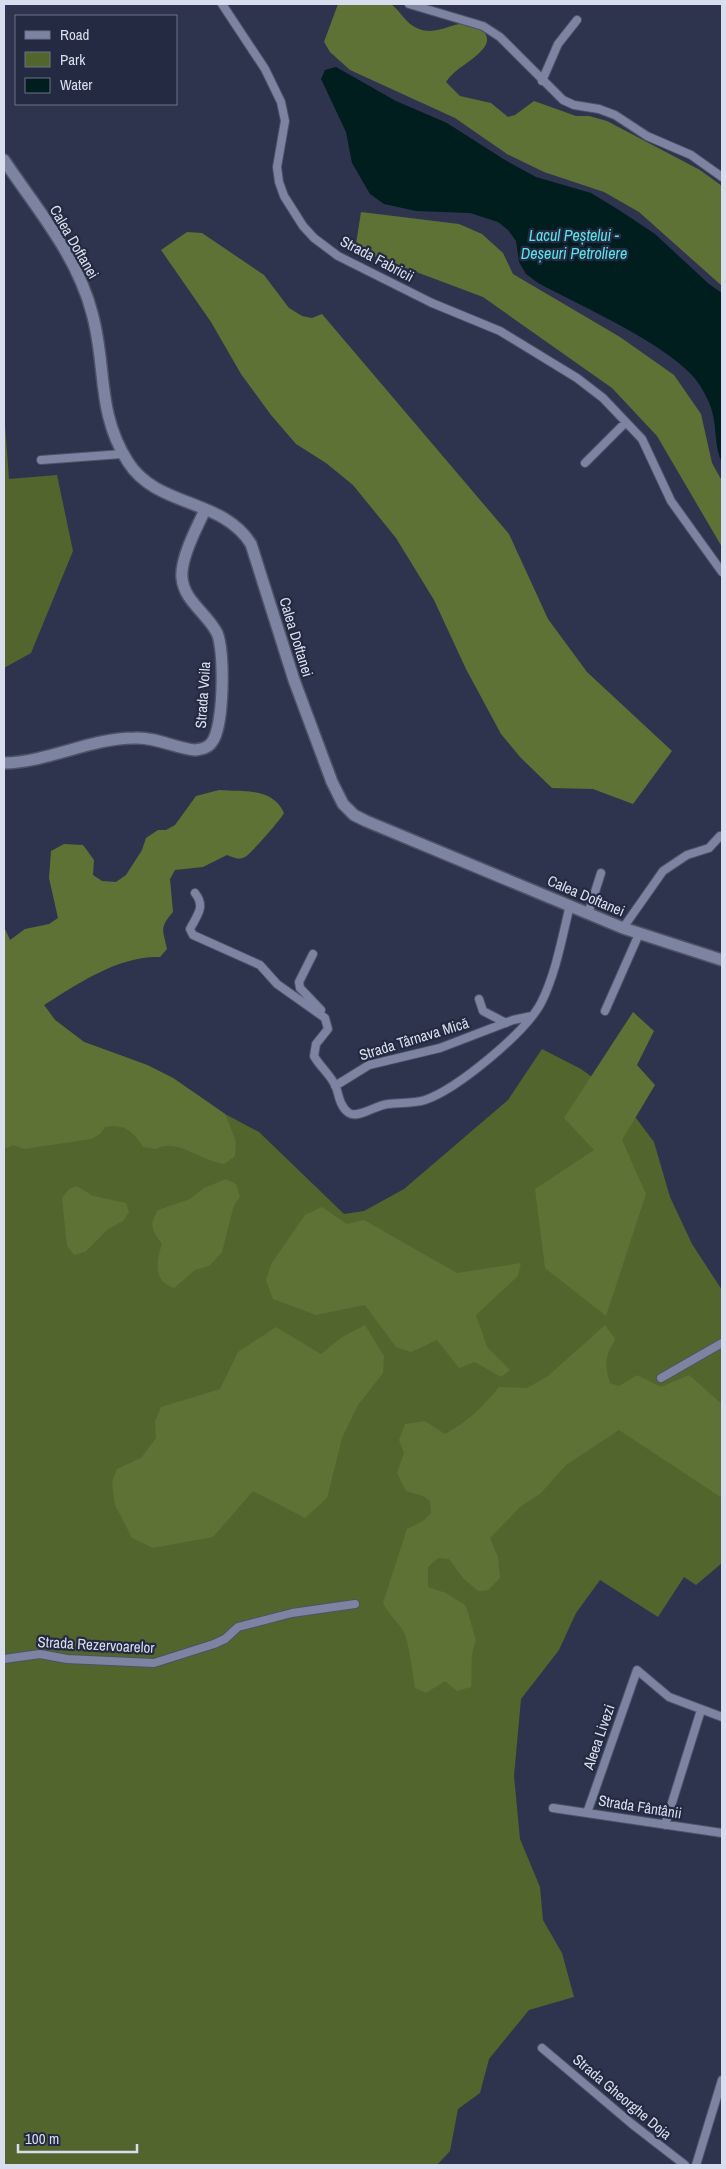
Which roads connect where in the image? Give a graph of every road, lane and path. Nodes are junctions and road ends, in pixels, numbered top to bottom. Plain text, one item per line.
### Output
1 (222, 4) edge
2 (409, 4) edge
3 (577, 20) dead end
4 (542, 81) junction
5 (4, 160) edge
6 (722, 177) edge
7 (626, 422) junction
8 (122, 454) junction
9 (41, 460) dead end
10 (585, 463) dead end
11 (205, 510) junction
12 (722, 572) edge
13 (4, 762) edge
14 (720, 836) dead end
15 (601, 873) dead end
16 (195, 893) dead end
17 (570, 905) junction
18 (588, 914) junction
19 (623, 928) junction
20 (639, 934) junction
21 (313, 954) dead end
22 (722, 960) edge
23 (479, 999) dead end
24 (605, 1011) dead end
25 (532, 1016) junction
26 (325, 1018) junction
27 (506, 1023) junction
28 (335, 1086) junction
29 (722, 1343) edge
30 (661, 1378) dead end
31 (355, 1604) dead end
32 (4, 1659) edge
33 (701, 1710) junction
34 (722, 1717) edge
35 (553, 1808) dead end
36 (587, 1813) junction
37 (665, 1824) junction
38 (722, 1833) edge
39 (542, 2048) dead end
40 (722, 2080) edge
41 (721, 2092) edge
42 (685, 2165) edge
43 (696, 2165) edge

1 - 7 street, Strada Fabricii
2 - 4 street
3 - 4 street
4 - 6 street
5 - 8 main road, Calea Doftanei
7 - 10 street
7 - 12 street, Strada Fabricii
8 - 9 street
8 - 11 main road, Calea Doftanei
11 - 13 main road, Strada Voila
11 - 17 main road, Calea Doftanei
14 - 19 street
15 - 18 street
16 - 26 street
17 - 18 main road, Calea Doftanei
17 - 25 street
18 - 19 main road, Calea Doftanei
19 - 20 main road, Calea Doftanei
20 - 22 main road, Calea Doftanei
20 - 24 street
21 - 26 street
23 - 27 street
25 - 27 street, Strada Târnava Mică
25 - 28 street
26 - 28 street
27 - 28 street, Strada Târnava Mică
29 - 30 street
31 - 32 street, Strada Rezervoarelor
33 - 34 street
33 - 36 street, Aleea Livezi
33 - 37 street
35 - 36 street, Strada Fântânii
36 - 37 street, Strada Fântânii
37 - 38 street, Strada Fântânii
39 - 42 street, Strada Gheorghe Doja
40 - 41 street
41 - 43 street

